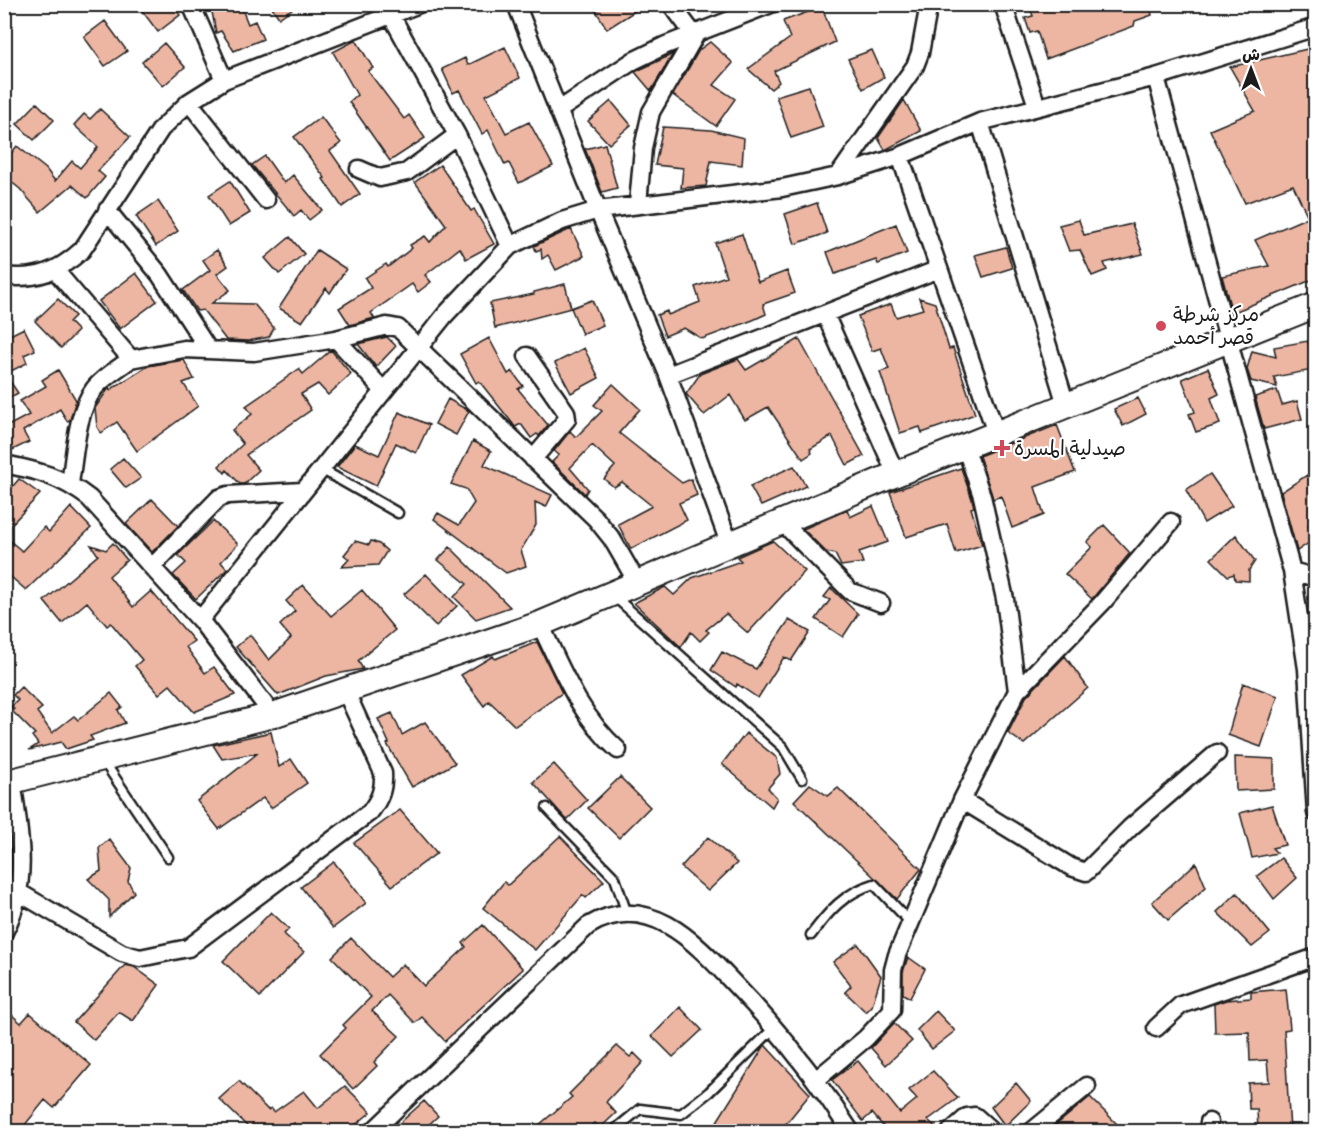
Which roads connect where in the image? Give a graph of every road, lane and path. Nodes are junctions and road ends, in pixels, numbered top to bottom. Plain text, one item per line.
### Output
1 (419, 4) edge
2 (516, 4) edge
3 (671, 4) edge
4 (771, 4) edge
5 (929, 4) edge
6 (1003, 4) edge
7 (196, 7) edge
8 (392, 15) junction
9 (1316, 27) edge
10 (695, 36) junction
11 (1156, 77) junction
12 (224, 80) junction
13 (189, 102) junction
14 (1037, 106) junction
15 (559, 110) junction
16 (980, 122) junction
17 (457, 135) junction
18 (900, 156) junction
19 (359, 169) dead end
20 (838, 176) junction
21 (266, 200) dead end
22 (638, 204) junction
23 (107, 210) junction
24 (598, 210) junction
25 (510, 246) junction
26 (939, 269) junction
27 (55, 270) junction
28 (4, 276) edge
29 (1316, 305) edge
30 (825, 314) junction
31 (336, 339) junction
32 (1228, 341) junction
33 (420, 347) junction
34 (208, 349) junction
35 (526, 357) dead end
36 (130, 359) junction
37 (668, 375) junction
38 (384, 391) junction
39 (1066, 405) junction
40 (996, 433) junction
41 (965, 446) junction
42 (533, 459) junction
43 (4, 464) edge
44 (321, 469) junction
45 (896, 474) junction
46 (70, 483) junction
47 (303, 491) junction
48 (398, 513) dead end
49 (782, 522) junction
50 (1171, 522) dead end
51 (729, 543) junction
52 (152, 567) junction
53 (1292, 571) junction
54 (1316, 578) edge
55 (638, 584) junction
56 (612, 594) junction
57 (881, 603) dead end
58 (200, 620) junction
59 (540, 624) junction
60 (1017, 691) junction
61 (346, 692) junction
62 (273, 715) junction
63 (618, 750) dead end
64 (1217, 753) dead end
65 (101, 758) junction
66 (802, 779) dead end
67 (8, 782) edge
68 (962, 800) junction
69 (547, 808) dead end
70 (1316, 813) edge
71 (168, 857) dead end
72 (20, 892) junction
73 (627, 914) junction
74 (910, 922) junction
75 (4, 932) edge
76 (811, 936) dead end
77 (1316, 957) edge
78 (775, 1027) junction
79 (1156, 1028) dead end
80 (817, 1079) junction
81 (1087, 1086) dead end
82 (372, 1131) edge
83 (612, 1131) edge
84 (851, 1131) edge
85 (950, 1131) edge
86 (993, 1131) edge
87 (1031, 1131) edge

1 - 8 street
2 - 15 street
3 - 10 street
4 - 10 street
5 - 20 street
6 - 14 street
7 - 12 street
8 - 12 street
8 - 17 street
9 - 11 street
10 - 15 street
10 - 22 street
11 - 14 street
11 - 32 street
12 - 13 street
13 - 21 street
13 - 23 street
14 - 16 street
15 - 24 street
16 - 18 street
16 - 39 street
17 - 19 street
17 - 25 street
18 - 20 street
18 - 26 street
20 - 22 street
22 - 24 street
23 - 27 street
23 - 34 street
24 - 25 street
24 - 37 street
25 - 33 street
26 - 30 street
26 - 40 street
27 - 28 street
27 - 36 street
29 - 32 main road
30 - 37 street
30 - 45 street
31 - 33 street
31 - 34 street
31 - 38 street
32 - 39 main road
32 - 53 street
33 - 38 street
33 - 42 street
34 - 36 street
35 - 42 street
36 - 46 street
37 - 51 street
38 - 44 street
39 - 40 main road
40 - 41 main road
41 - 45 main road
41 - 60 street
42 - 55 street
43 - 46 street
44 - 47 street
44 - 48 lane
45 - 49 main road
46 - 52 street
47 - 52 street
47 - 58 street
49 - 51 main road
49 - 57 street
50 - 60 street
51 - 55 main road
52 - 58 street
53 - 54 street
53 - 70 street
55 - 56 main road
56 - 59 main road
56 - 66 lane
58 - 62 street
59 - 61 main road
59 - 63 street
60 - 68 street
61 - 62 main road
61 - 72 street
62 - 65 main road
64 - 68 street
65 - 67 main road
65 - 71 lane
67 - 72 street
68 - 74 street
69 - 73 lane
72 - 75 street
73 - 78 street
73 - 82 street
74 - 76 lane
74 - 80 street
77 - 79 street
78 - 80 street
78 - 83 lane
80 - 84 street
81 - 87 street
85 - 86 street

